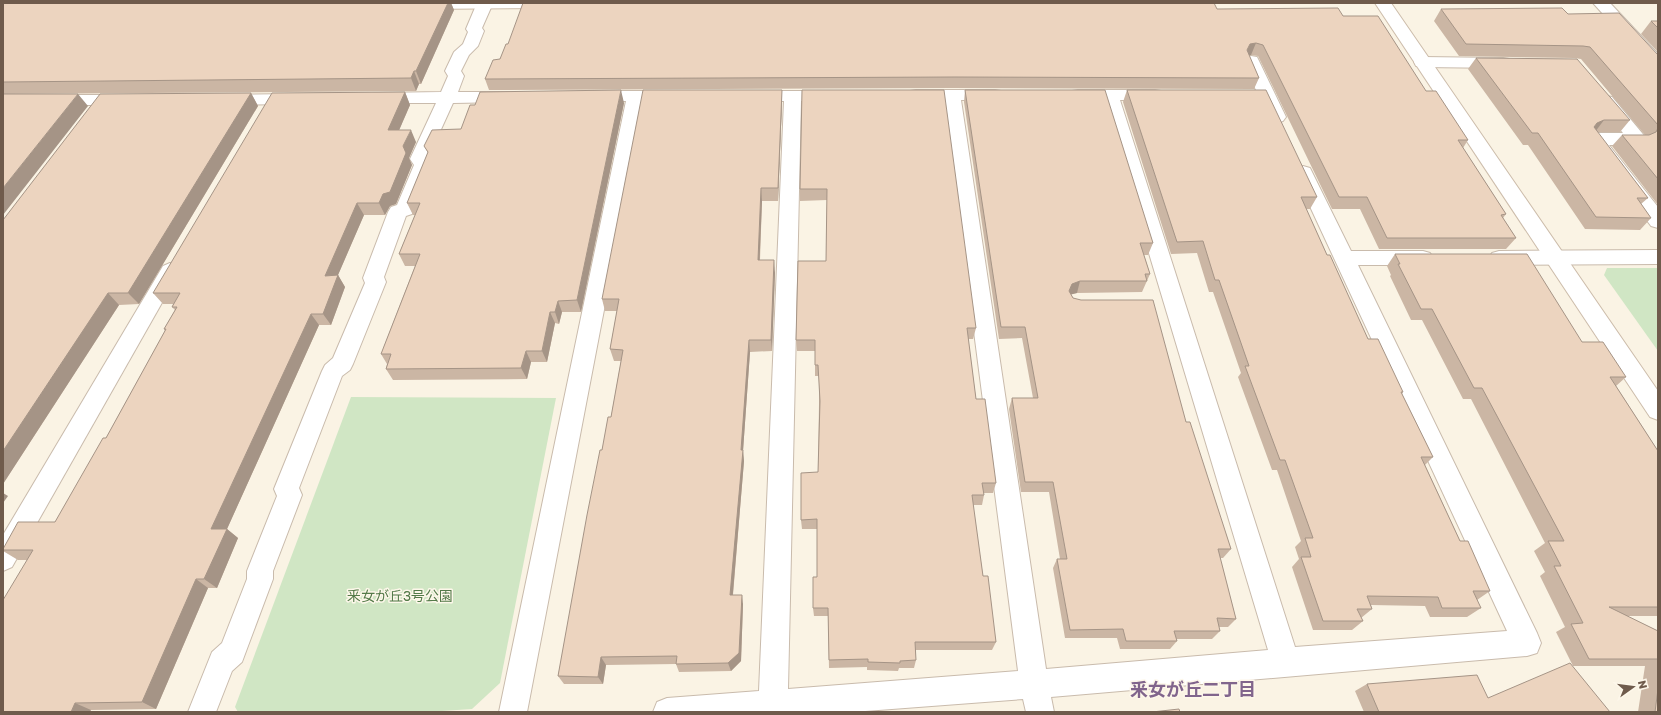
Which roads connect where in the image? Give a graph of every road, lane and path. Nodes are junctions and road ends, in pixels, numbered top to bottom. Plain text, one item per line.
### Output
1 (485, 3) edge
2 (564, 3) edge
3 (1383, 3) edge
4 (1601, 3) edge
5 (406, 4) edge
6 (1251, 61) edge
7 (1422, 62) junction
8 (1518, 63) edge
9 (1658, 64) edge
10 (1594, 87) edge
11 (952, 95) junction
12 (1008, 95) edge
13 (1063, 95) edge
14 (1110, 95) junction
15 (1173, 95) edge
16 (526, 96) edge
17 (581, 96) edge
18 (636, 96) junction
19 (683, 96) edge
20 (738, 96) edge
21 (793, 96) junction
22 (849, 96) edge
23 (896, 96) edge
24 (447, 97) junction
25 (360, 98) edge
26 (272, 99) junction
27 (312, 99) edge
28 (3, 100) edge
29 (104, 100) junction
30 (142, 100) edge
31 (211, 100) edge
32 (89, 119) edge
33 (260, 120) edge
34 (1283, 130) edge
35 (1296, 158) edge
36 (1658, 221) edge
37 (179, 257) edge
38 (1658, 257) edge
39 (1344, 258) junction
40 (1438, 258) edge
41 (1477, 258) edge
42 (1555, 258) junction
43 (1151, 302) edge
44 (1173, 302) junction
45 (1658, 410) edge
46 (3, 559) edge
47 (1286, 662) junction
48 (1034, 684) junction
49 (773, 703) junction
50 (202, 712) edge
51 (513, 712) edge
52 (667, 712) edge
53 (1040, 712) edge

1 - 2 street
1 - 5 street
1 - 24 street
3 - 7 street
4 - 9 street
6 - 34 street
7 - 8 street
7 - 42 street
10 - 36 street
11 - 12 street
11 - 23 street
11 - 48 street
13 - 14 street
14 - 15 street
14 - 44 street
16 - 24 street
17 - 18 street
18 - 19 street
18 - 51 street
20 - 21 street
21 - 22 street
21 - 49 street
24 - 25 street
24 - 50 street
26 - 27 street
26 - 31 street
26 - 33 street
28 - 29 street
29 - 30 street
29 - 32 street
35 - 39 street
37 - 46 street
38 - 42 street
39 - 40 street
39 - 47 street
41 - 42 street
42 - 45 street
43 - 44 street
44 - 47 street
47 - 48 street
48 - 49 street
48 - 53 street
49 - 52 street

